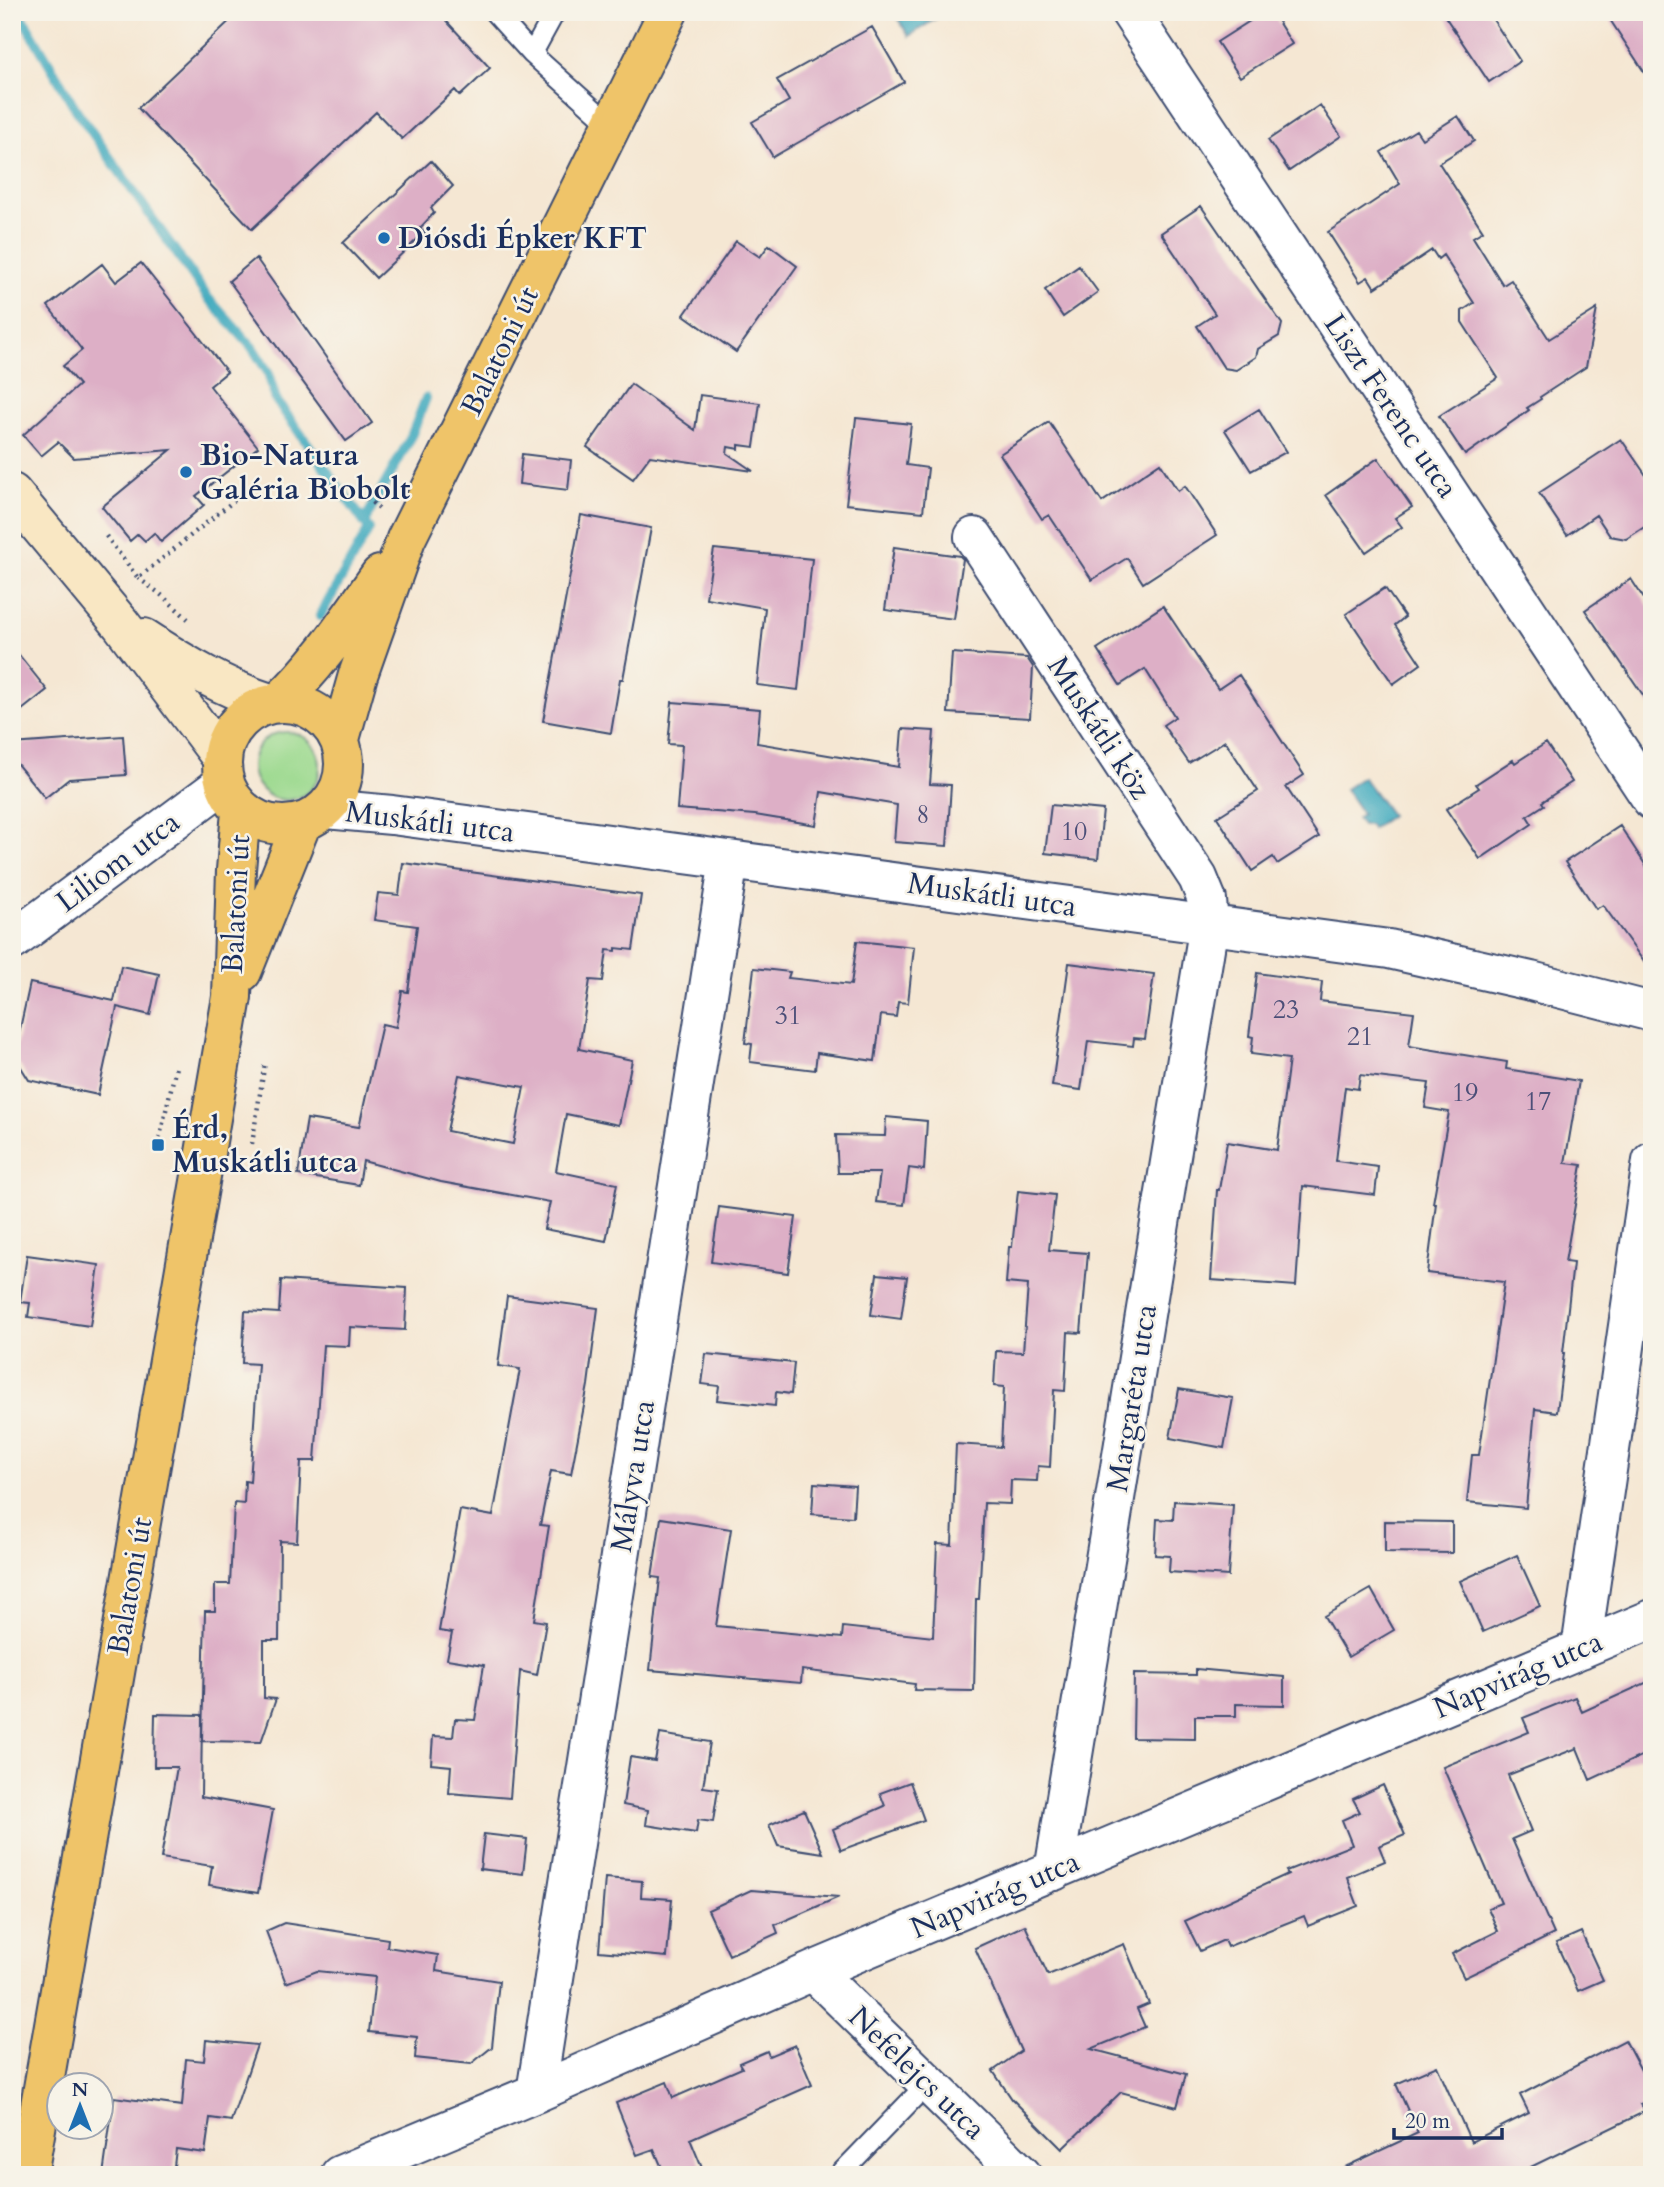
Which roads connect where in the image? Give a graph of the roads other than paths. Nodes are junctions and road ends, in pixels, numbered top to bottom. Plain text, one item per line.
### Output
1 (494, 12) edge
2 (555, 12) edge
3 (668, 12) edge
4 (1130, 12) edge
5 (532, 54) junction
6 (611, 125) junction
7 (12, 493) edge
8 (974, 537) dead end
9 (406, 539) junction
10 (121, 624) junction
11 (274, 703) junction
12 (340, 738) junction
13 (229, 783) junction
14 (1652, 800) edge
15 (313, 817) junction
16 (729, 860) junction
17 (1209, 924) junction
18 (12, 941) edge
19 (232, 997) junction
20 (1652, 1012) edge
21 (1652, 1161) edge
22 (1652, 1619) edge
23 (1581, 1648) junction
24 (1054, 1871) junction
25 (813, 1971) junction
26 (928, 2083) junction
27 (536, 2093) junction
28 (28, 2175) edge
29 (340, 2175) edge
30 (839, 2175) edge
31 (1022, 2175) edge

1 - 5 lane
2 - 5 lane
3 - 6 main road, Balatoni út
4 - 14 street, Liszt Ferenc utca
5 - 6 lane
6 - 9 main road, Balatoni út
7 - 10 street
8 - 17 street, Muskátli köz
9 - 11 main road, Balatoni út
9 - 12 main road, Balatoni út
10 - 11 street
10 - 13 street
11 - 12 main road
11 - 13 main road
12 - 15 main road
13 - 15 main road
13 - 18 street, Liliom utca
13 - 19 main road, Balatoni út
15 - 16 street, Muskátli utca
15 - 19 main road, Balatoni út
16 - 17 street, Muskátli utca
16 - 27 street, Mályva utca
17 - 20 street, Muskátli utca
17 - 24 street, Margaréta utca
19 - 28 main road, Balatoni út
21 - 23 street
22 - 23 street, Napvirág utca
23 - 24 street, Napvirág utca
24 - 25 street, Napvirág utca
25 - 26 street, Nefelejcs utca
25 - 27 street, Napvirág utca
26 - 30 lane
26 - 31 street, Nefelejcs utca
27 - 29 street, Napvirág utca

